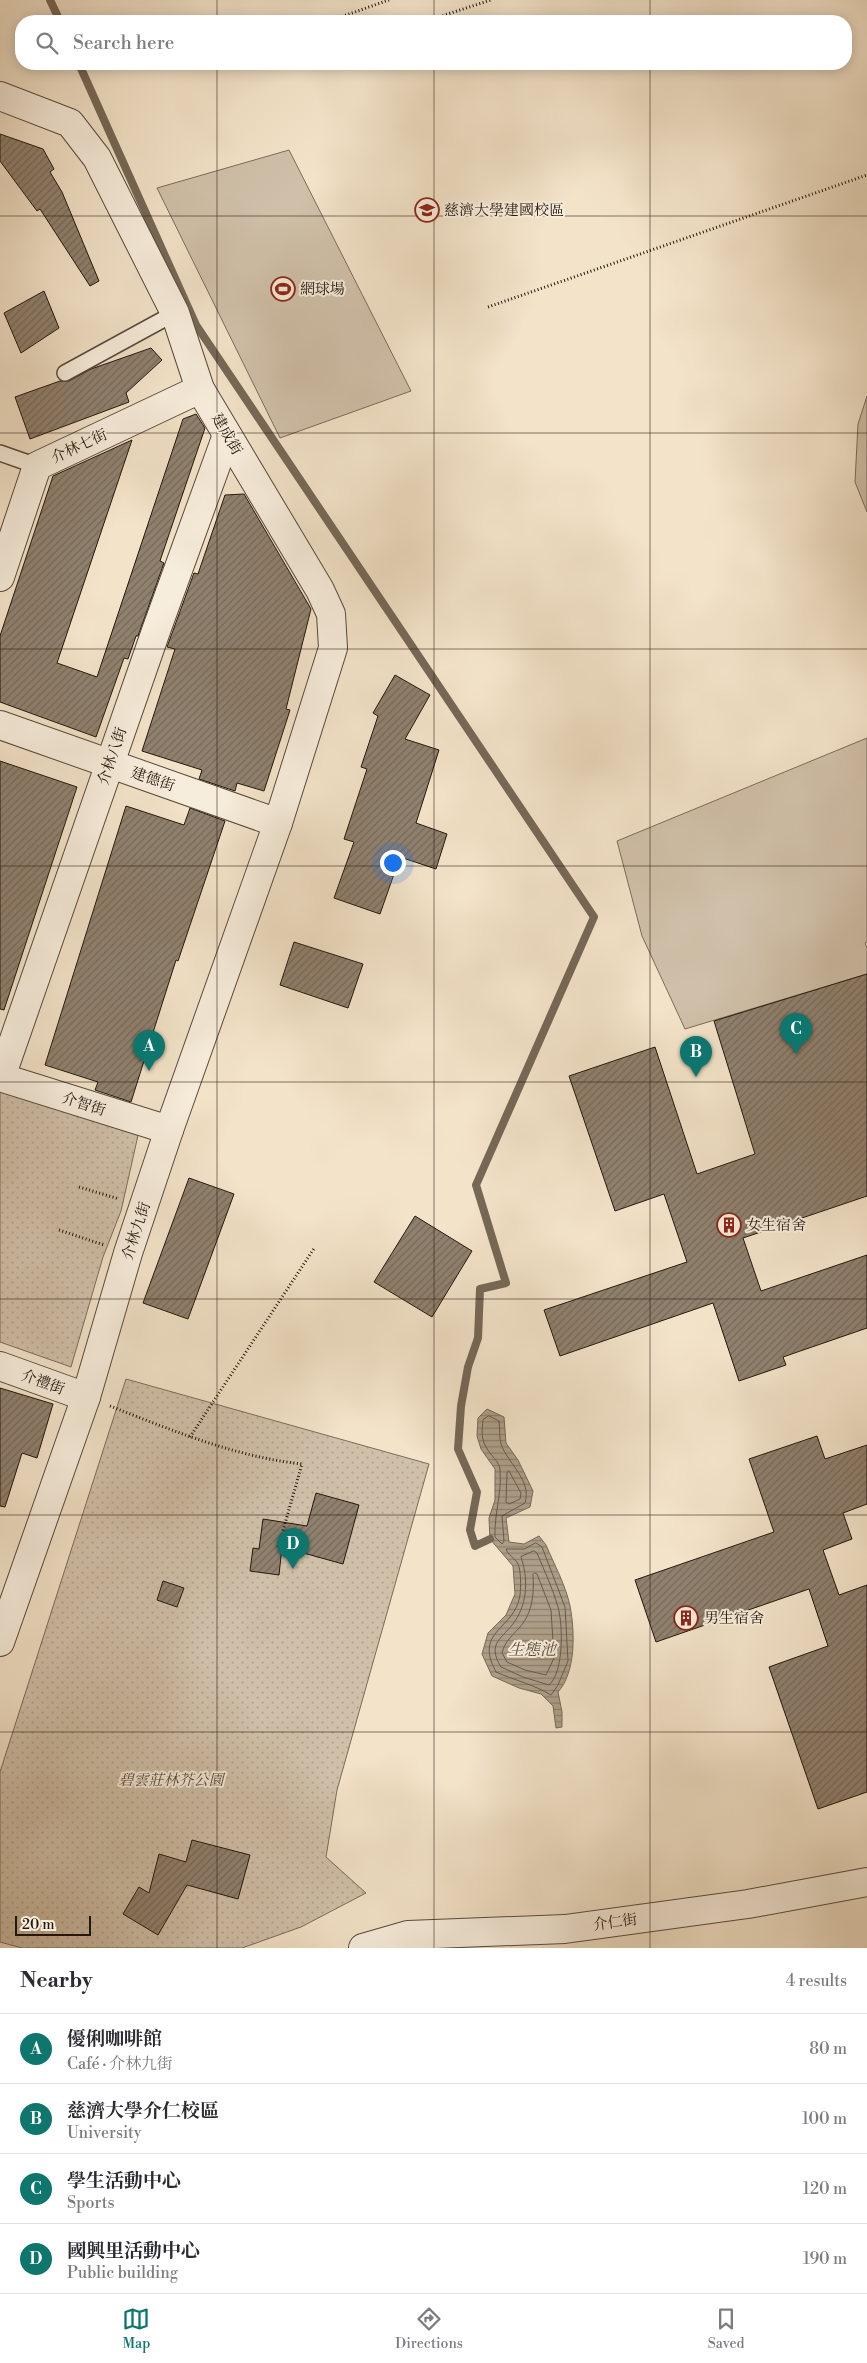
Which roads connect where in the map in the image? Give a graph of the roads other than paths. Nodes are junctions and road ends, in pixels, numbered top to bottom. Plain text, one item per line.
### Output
1 (0, 96) edge
2 (175, 313) junction
3 (65, 373) dead end
4 (200, 389) junction
5 (227, 435) junction
6 (0, 453) edge
7 (37, 466) junction
8 (0, 577) edge
9 (0, 725) edge
10 (109, 764) junction
11 (278, 822) junction
12 (0, 1077) edge
13 (169, 1130) junction
14 (0, 1366) edge
15 (86, 1397) junction
16 (0, 1642) edge
17 (867, 1882) edge
18 (363, 1948) edge

1 - 2 street, 建成街
2 - 3 lane
2 - 4 street, 建成街
4 - 5 street, 建成街
4 - 7 street, 介林七街
5 - 10 street, 介林八街
5 - 11 street, 建成街
6 - 7 lane
7 - 8 street, 介林七街
9 - 10 street, 建德街
10 - 11 street, 建德街
10 - 12 street, 介林八街
11 - 13 street, 介林九街
12 - 13 street, 介智街
13 - 15 street, 介林九街
14 - 15 street, 介禮街
15 - 16 street, 介林九街
17 - 18 street, 介仁街

